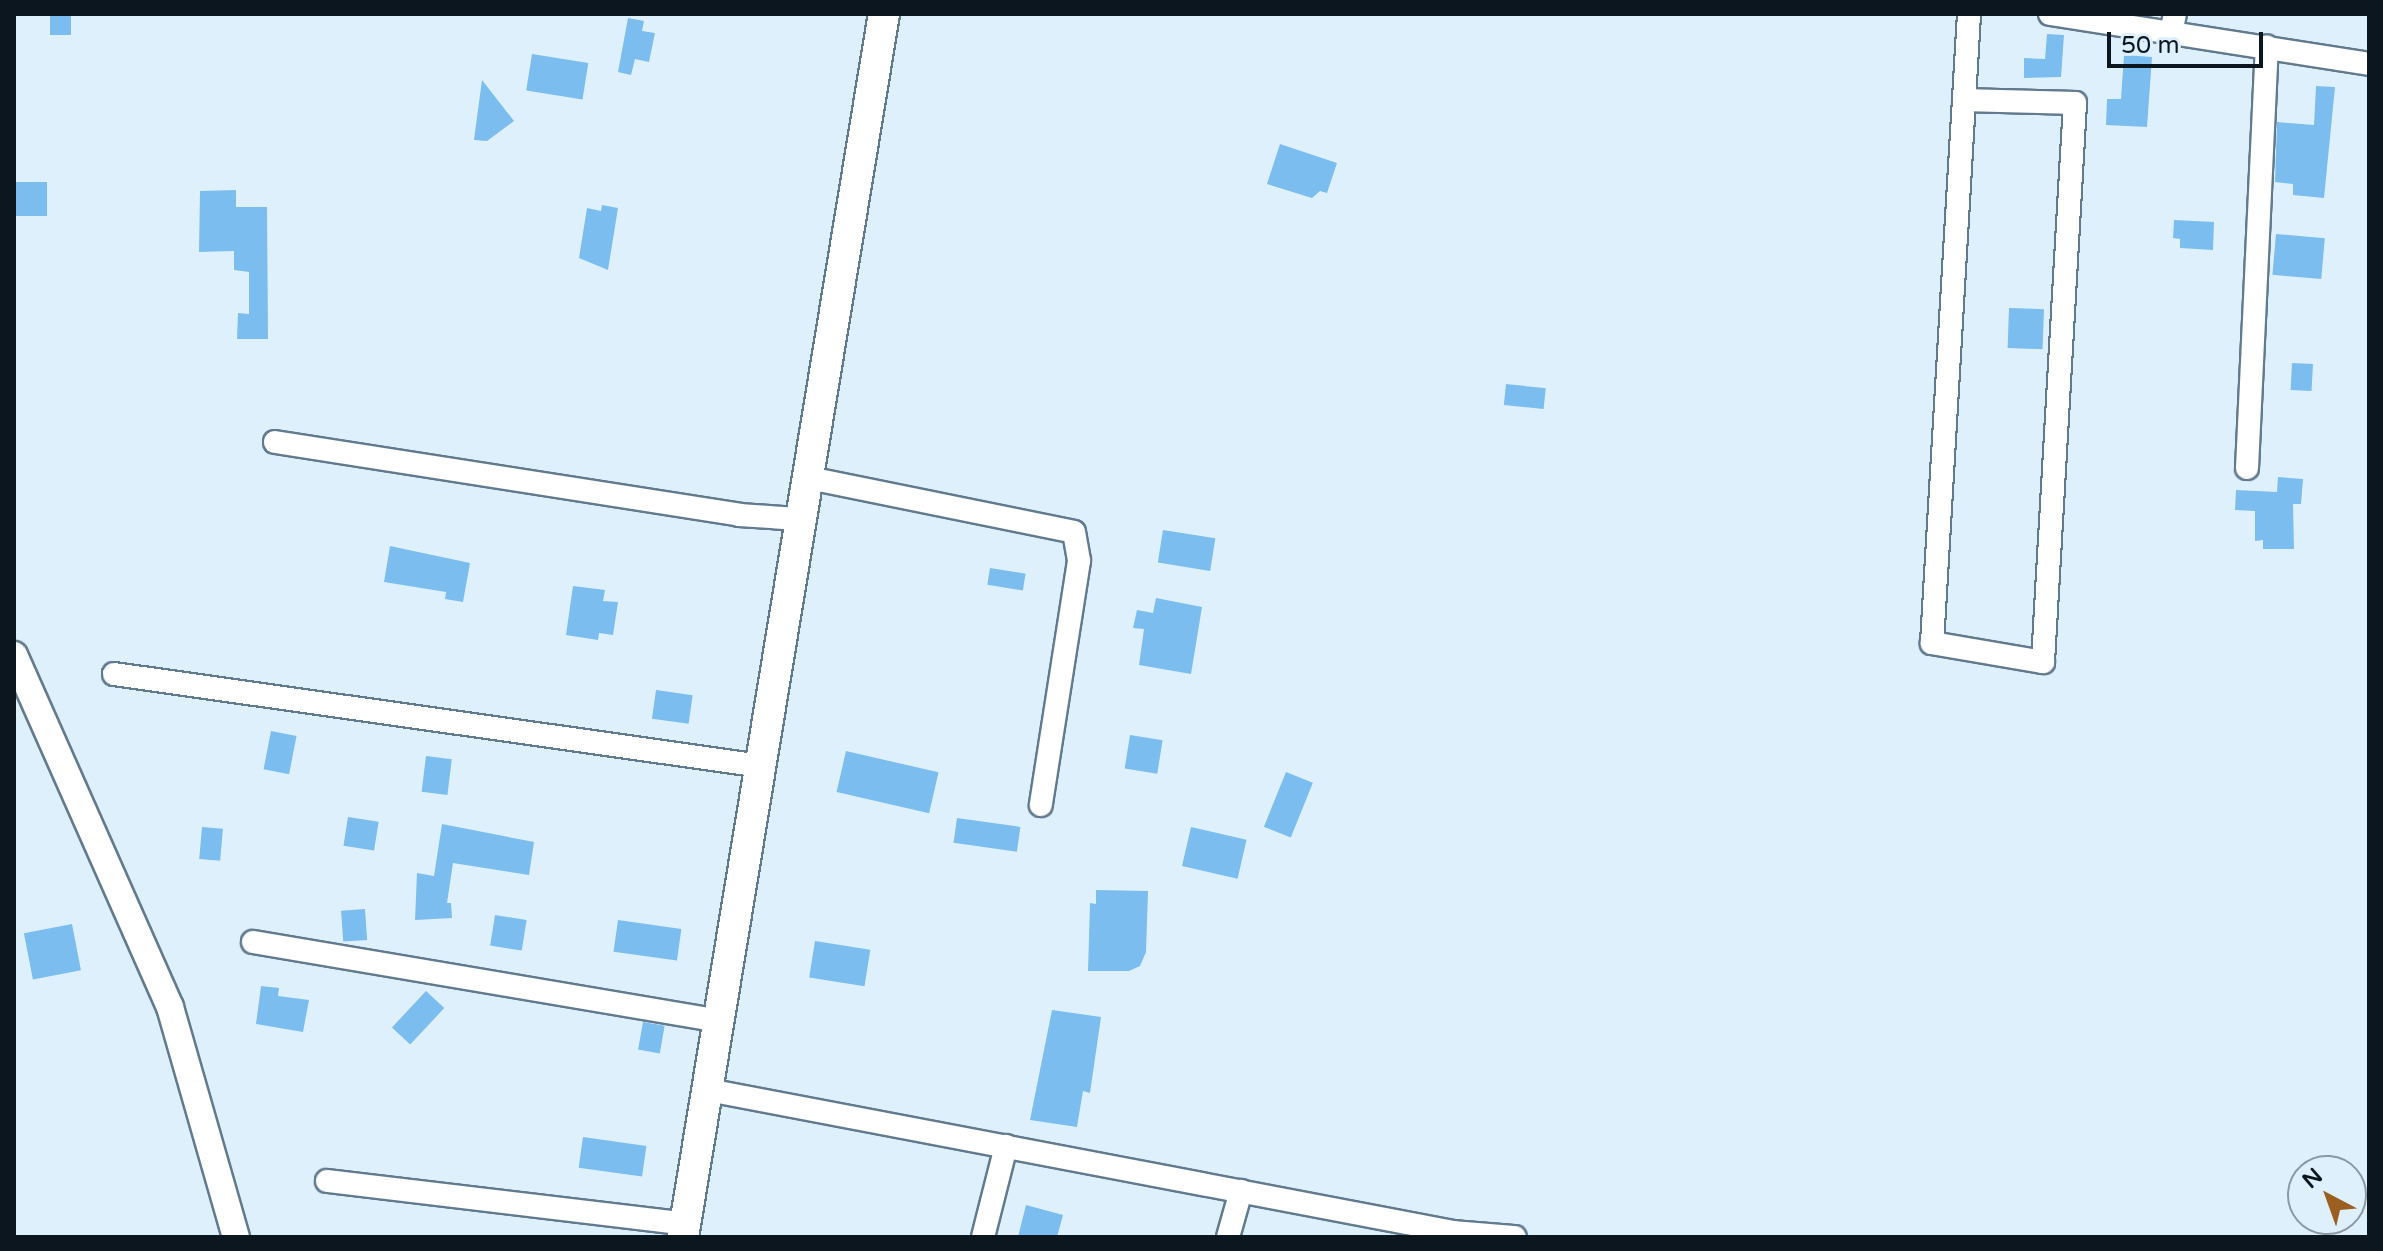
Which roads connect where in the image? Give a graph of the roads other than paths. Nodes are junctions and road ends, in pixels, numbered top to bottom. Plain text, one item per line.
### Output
1 (884, 14) edge
2 (1969, 14) edge
3 (2050, 14) edge
4 (2173, 24) edge
5 (2267, 46) junction
6 (2369, 64) edge
7 (1964, 100) junction
8 (275, 442) dead end
9 (2247, 468) dead end
10 (809, 478) junction
11 (799, 519) junction
12 (14, 655) edge
13 (114, 674) dead end
14 (761, 766) junction
15 (1041, 805) dead end
16 (253, 942) dead end
17 (720, 1021) junction
18 (708, 1090) junction
19 (1006, 1146) junction
20 (327, 1181) dead end
21 (1241, 1191) junction
22 (684, 1231) edge
23 (1454, 1234) edge
24 (236, 1237) edge
25 (983, 1237) edge
26 (1228, 1237) edge
27 (1515, 1237) edge

1 - 10 main road
2 - 7 street
3 - 4 street
4 - 5 street
5 - 6 street
5 - 9 street
7 - 7 street
8 - 11 street
10 - 11 main road
10 - 15 street
11 - 14 main road
12 - 24 street
13 - 14 street
14 - 17 main road
16 - 17 street
17 - 18 main road
18 - 19 street
18 - 22 main road
19 - 21 street
19 - 25 street
20 - 22 street
21 - 23 street
21 - 26 street
23 - 27 street

